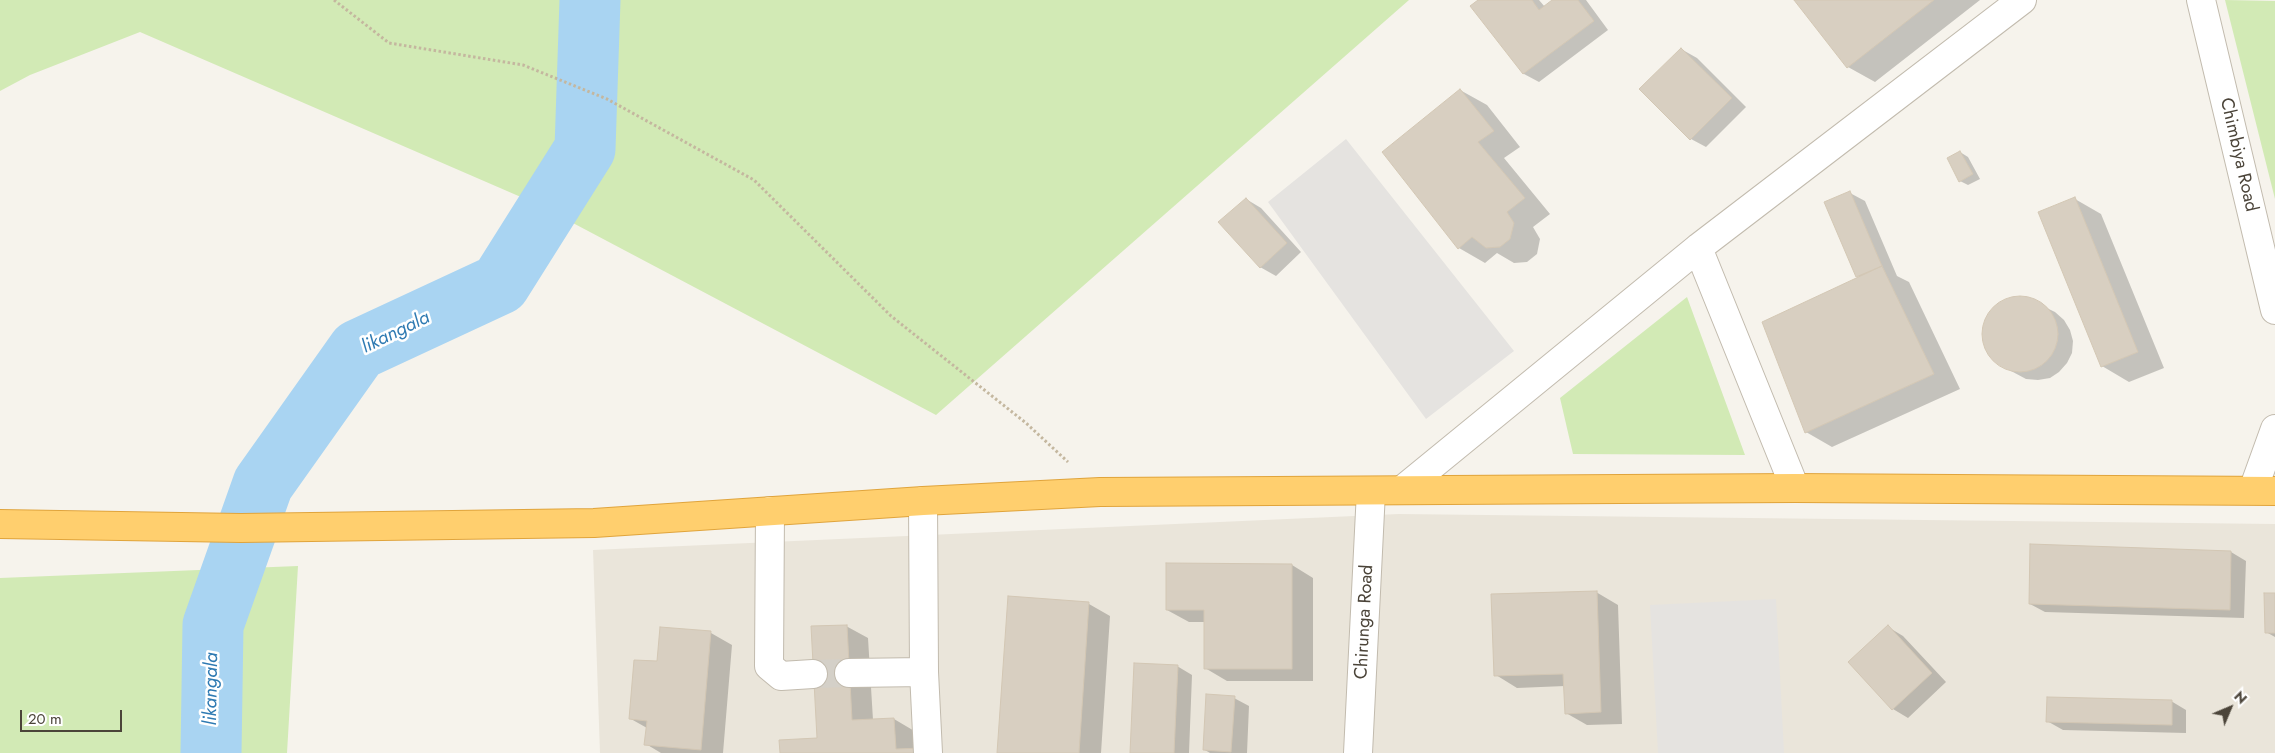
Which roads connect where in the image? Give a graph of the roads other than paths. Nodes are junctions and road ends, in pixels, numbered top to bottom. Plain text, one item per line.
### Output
1 (2022, 0) edge
2 (2201, 0) edge
3 (1698, 248) junction
4 (2275, 310) edge
5 (2275, 429) edge
6 (1795, 488) junction
7 (1402, 490) junction
8 (1371, 491) junction
9 (2264, 491) edge
10 (923, 501) junction
11 (770, 511) junction
12 (0, 524) edge
13 (924, 672) junction
14 (849, 673) tunnel mouth
15 (813, 674) tunnel mouth
16 (928, 753) edge
17 (1358, 753) edge

1 - 3 street
2 - 4 street, Chimbiya Road
3 - 6 street
3 - 7 street
5 - 9 street
6 - 7 highway
6 - 9 highway
7 - 8 highway
8 - 10 highway
8 - 17 street, Chirunga Road
10 - 11 highway
10 - 13 street
11 - 12 highway
11 - 15 street
13 - 14 street
13 - 16 street

